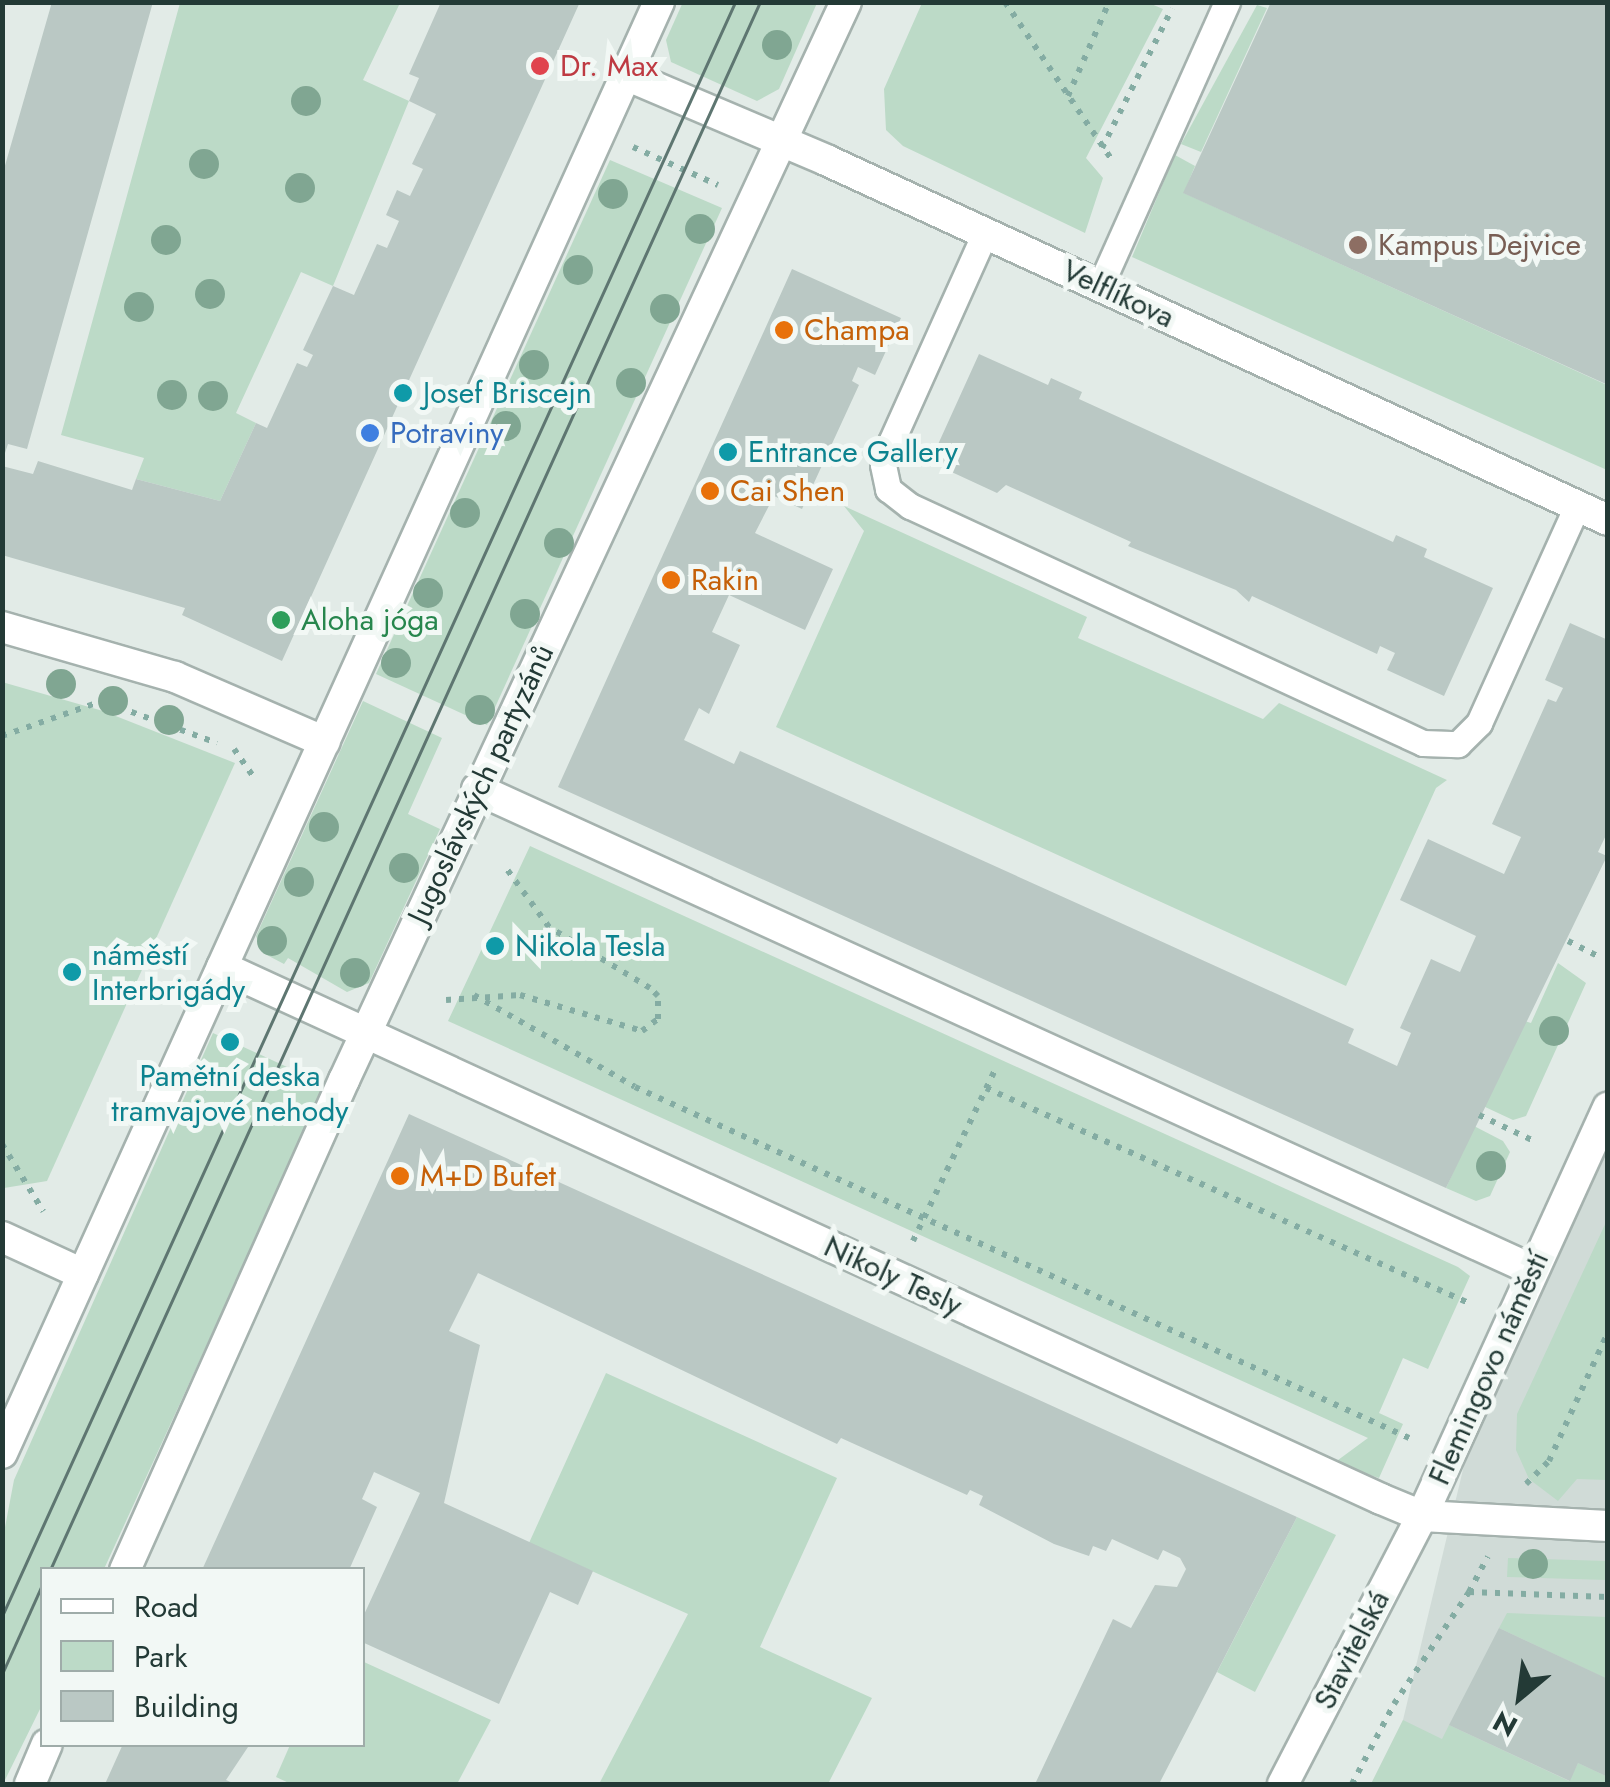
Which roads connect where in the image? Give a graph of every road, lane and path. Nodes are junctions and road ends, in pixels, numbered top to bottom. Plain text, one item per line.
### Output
1 (659, 2) edge
2 (846, 2) edge
3 (1005, 2) edge
4 (1109, 2) edge
5 (1227, 2) edge
6 (1172, 9) dead end
7 (626, 75) junction
8 (1067, 97) junction
9 (783, 142) junction
10 (652, 155) dead end
11 (728, 189) dead end
12 (985, 233) junction
13 (1100, 286) junction
14 (1577, 506) junction
15 (1608, 520) edge
16 (2, 628) edge
17 (86, 696) dead end
18 (102, 701) junction
19 (2, 736) edge
20 (325, 742) junction
21 (253, 776) dead end
22 (478, 790) junction
23 (506, 868) dead end
24 (1568, 941) dead end
25 (1598, 956) dead end
26 (222, 968) junction
27 (474, 994) junction
28 (446, 1000) dead end
29 (365, 1034) junction
30 (1012, 1034) junction
31 (986, 1088) junction
32 (1608, 1107) edge
33 (1479, 1115) dead end
34 (1536, 1142) dead end
35 (2, 1144) edge
36 (44, 1213) dead end
37 (924, 1217) junction
38 (2, 1237) edge
39 (1533, 1270) junction
40 (83, 1274) junction
41 (896, 1277) junction
42 (1471, 1304) dead end
43 (1608, 1332) edge
44 (1409, 1438) dead end
45 (2, 1453) edge
46 (1422, 1516) junction
47 (1507, 1520) junction
48 (1608, 1526) edge
49 (127, 1567) edge
50 (1469, 1592) junction
51 (1608, 1597) edge
52 (47, 1747) edge
53 (30, 1784) edge
54 (1283, 1784) edge
55 (1352, 1784) edge

1 - 7 street
2 - 9 street, Jugoslávských partyzánů
3 - 8 path
4 - 8 path
5 - 13 lane
6 - 8 path
7 - 9 street, Velflíkova
7 - 20 street
9 - 12 street, Velflíkova
9 - 22 street, Jugoslávských partyzánů
10 - 11 path
12 - 13 street, Velflíkova
12 - 14 lane
13 - 14 street, Velflíkova
14 - 15 street, Velflíkova
16 - 20 street
17 - 18 path
18 - 19 path
18 - 21 path
20 - 26 street
22 - 29 street, Jugoslávských partyzánů
22 - 30 street
23 - 27 path
24 - 25 path
26 - 29 street, Nikoly Tesly
26 - 40 street
27 - 28 path
27 - 37 path
29 - 41 street, Nikoly Tesly
29 - 49 street, Jugoslávských partyzánů
30 - 31 path
30 - 39 street
31 - 37 path
31 - 42 path
32 - 39 street, Flemingovo náměstí
33 - 34 path
35 - 36 path
37 - 41 path
37 - 44 path
38 - 40 street
39 - 46 street, Flemingovo náměstí
40 - 45 street
41 - 46 street, Nikoly Tesly
43 - 47 path
46 - 47 street, Flemingovo náměstí
46 - 54 street, Stavitelská
47 - 48 street, Flemingovo náměstí
47 - 50 path
50 - 51 path
50 - 55 path
52 - 53 street

